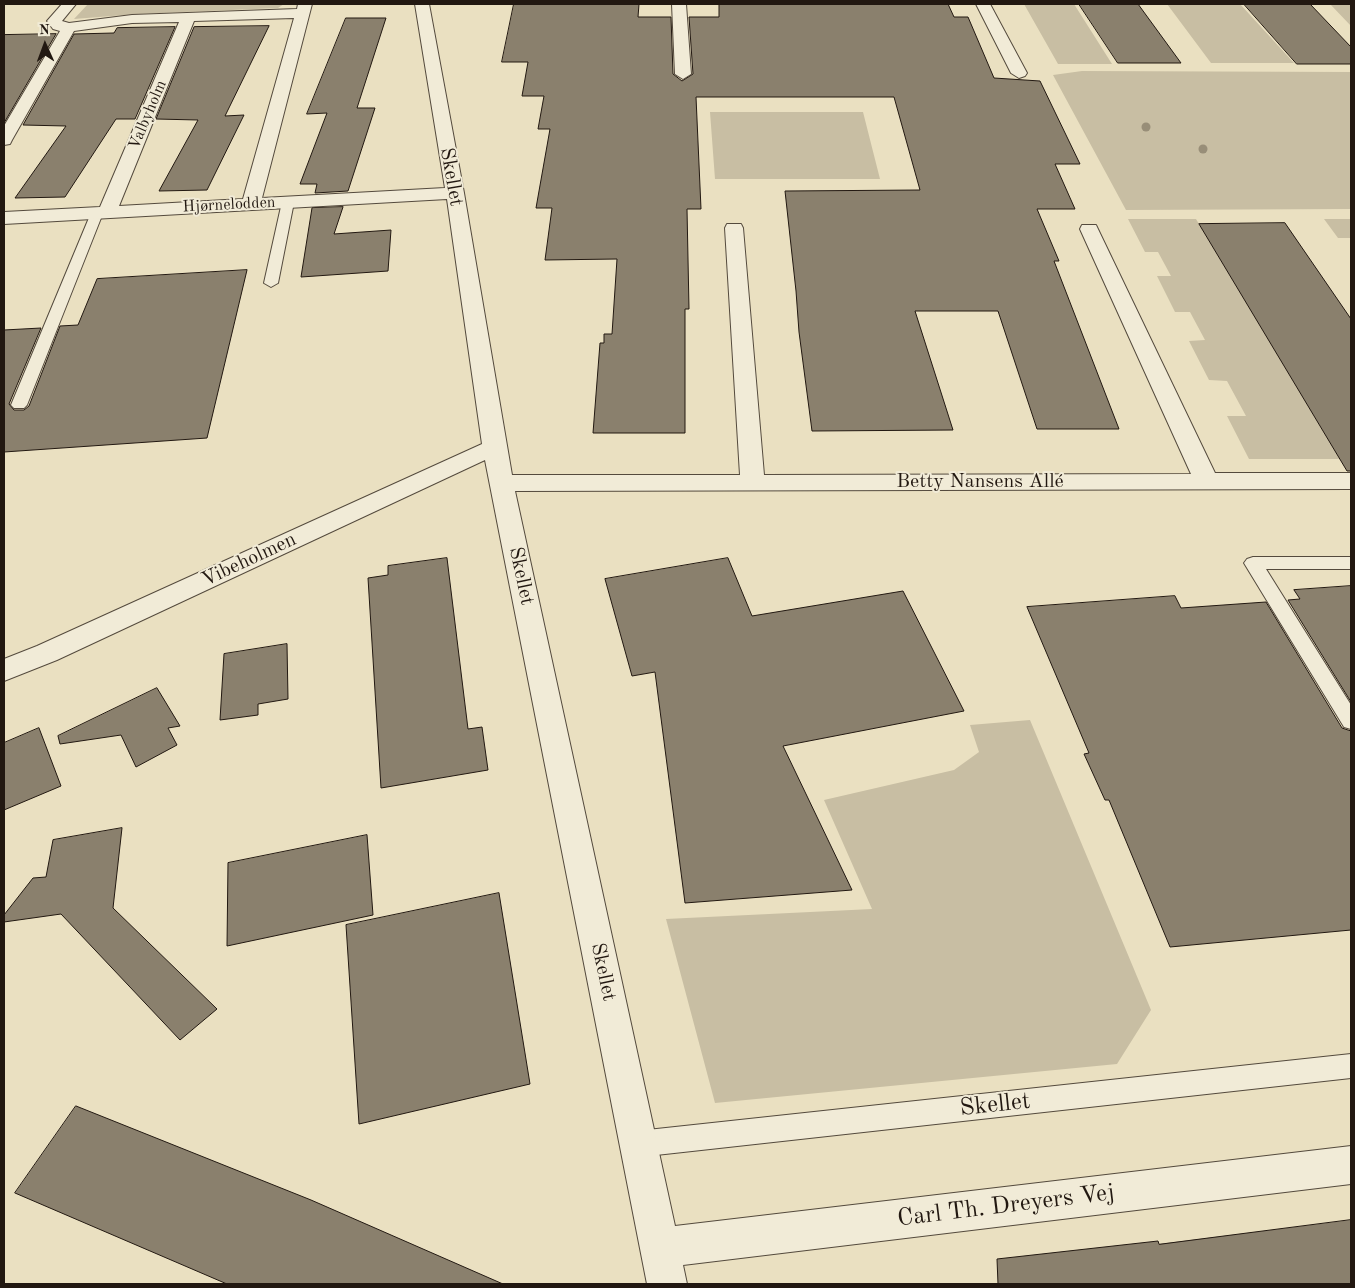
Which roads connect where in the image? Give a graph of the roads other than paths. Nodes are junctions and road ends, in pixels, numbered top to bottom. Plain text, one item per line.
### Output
1 (68, 4) edge
2 (422, 4) edge
3 (679, 4) edge
4 (983, 4) edge
5 (303, 8) edge
6 (188, 17) junction
7 (69, 28) junction
8 (1019, 73) dead end
9 (683, 74) dead end
10 (4, 140) edge
11 (455, 193) junction
12 (288, 202) junction
13 (251, 204) junction
14 (102, 213) junction
15 (4, 218) edge
16 (734, 228) dead end
17 (1089, 229) dead end
18 (271, 283) dead end
19 (19, 405) dead end
20 (494, 447) junction
21 (1351, 481) edge
22 (752, 482) junction
23 (1207, 482) junction
24 (502, 483) junction
25 (1351, 563) edge
26 (4, 670) edge
27 (1351, 721) edge
28 (1351, 1066) edge
29 (638, 1144) junction
30 (1351, 1164) edge
31 (664, 1266) edge

1 - 7 street
2 - 11 street, Skellet
3 - 9 street
4 - 8 street
5 - 6 street
5 - 13 street
6 - 7 street
6 - 14 street, Valbyholm
7 - 10 street
11 - 12 street, Hjørnelodden
11 - 20 street, Skellet
12 - 13 street, Hjørnelodden
12 - 18 lane
13 - 14 street, Hjørnelodden
14 - 15 street, Hjørnelodden
14 - 19 lane
16 - 22 street
17 - 23 street
20 - 24 street, Skellet
20 - 26 street, Vibeholmen
21 - 23 street, Betty Nansens Allé
22 - 23 street, Betty Nansens Allé
22 - 24 street, Betty Nansens Allé
24 - 29 street, Skellet
25 - 27 lane
28 - 29 lane, Skellet
29 - 31 street, Skellet
30 - 31 street, Carl Th. Dreyers Vej

